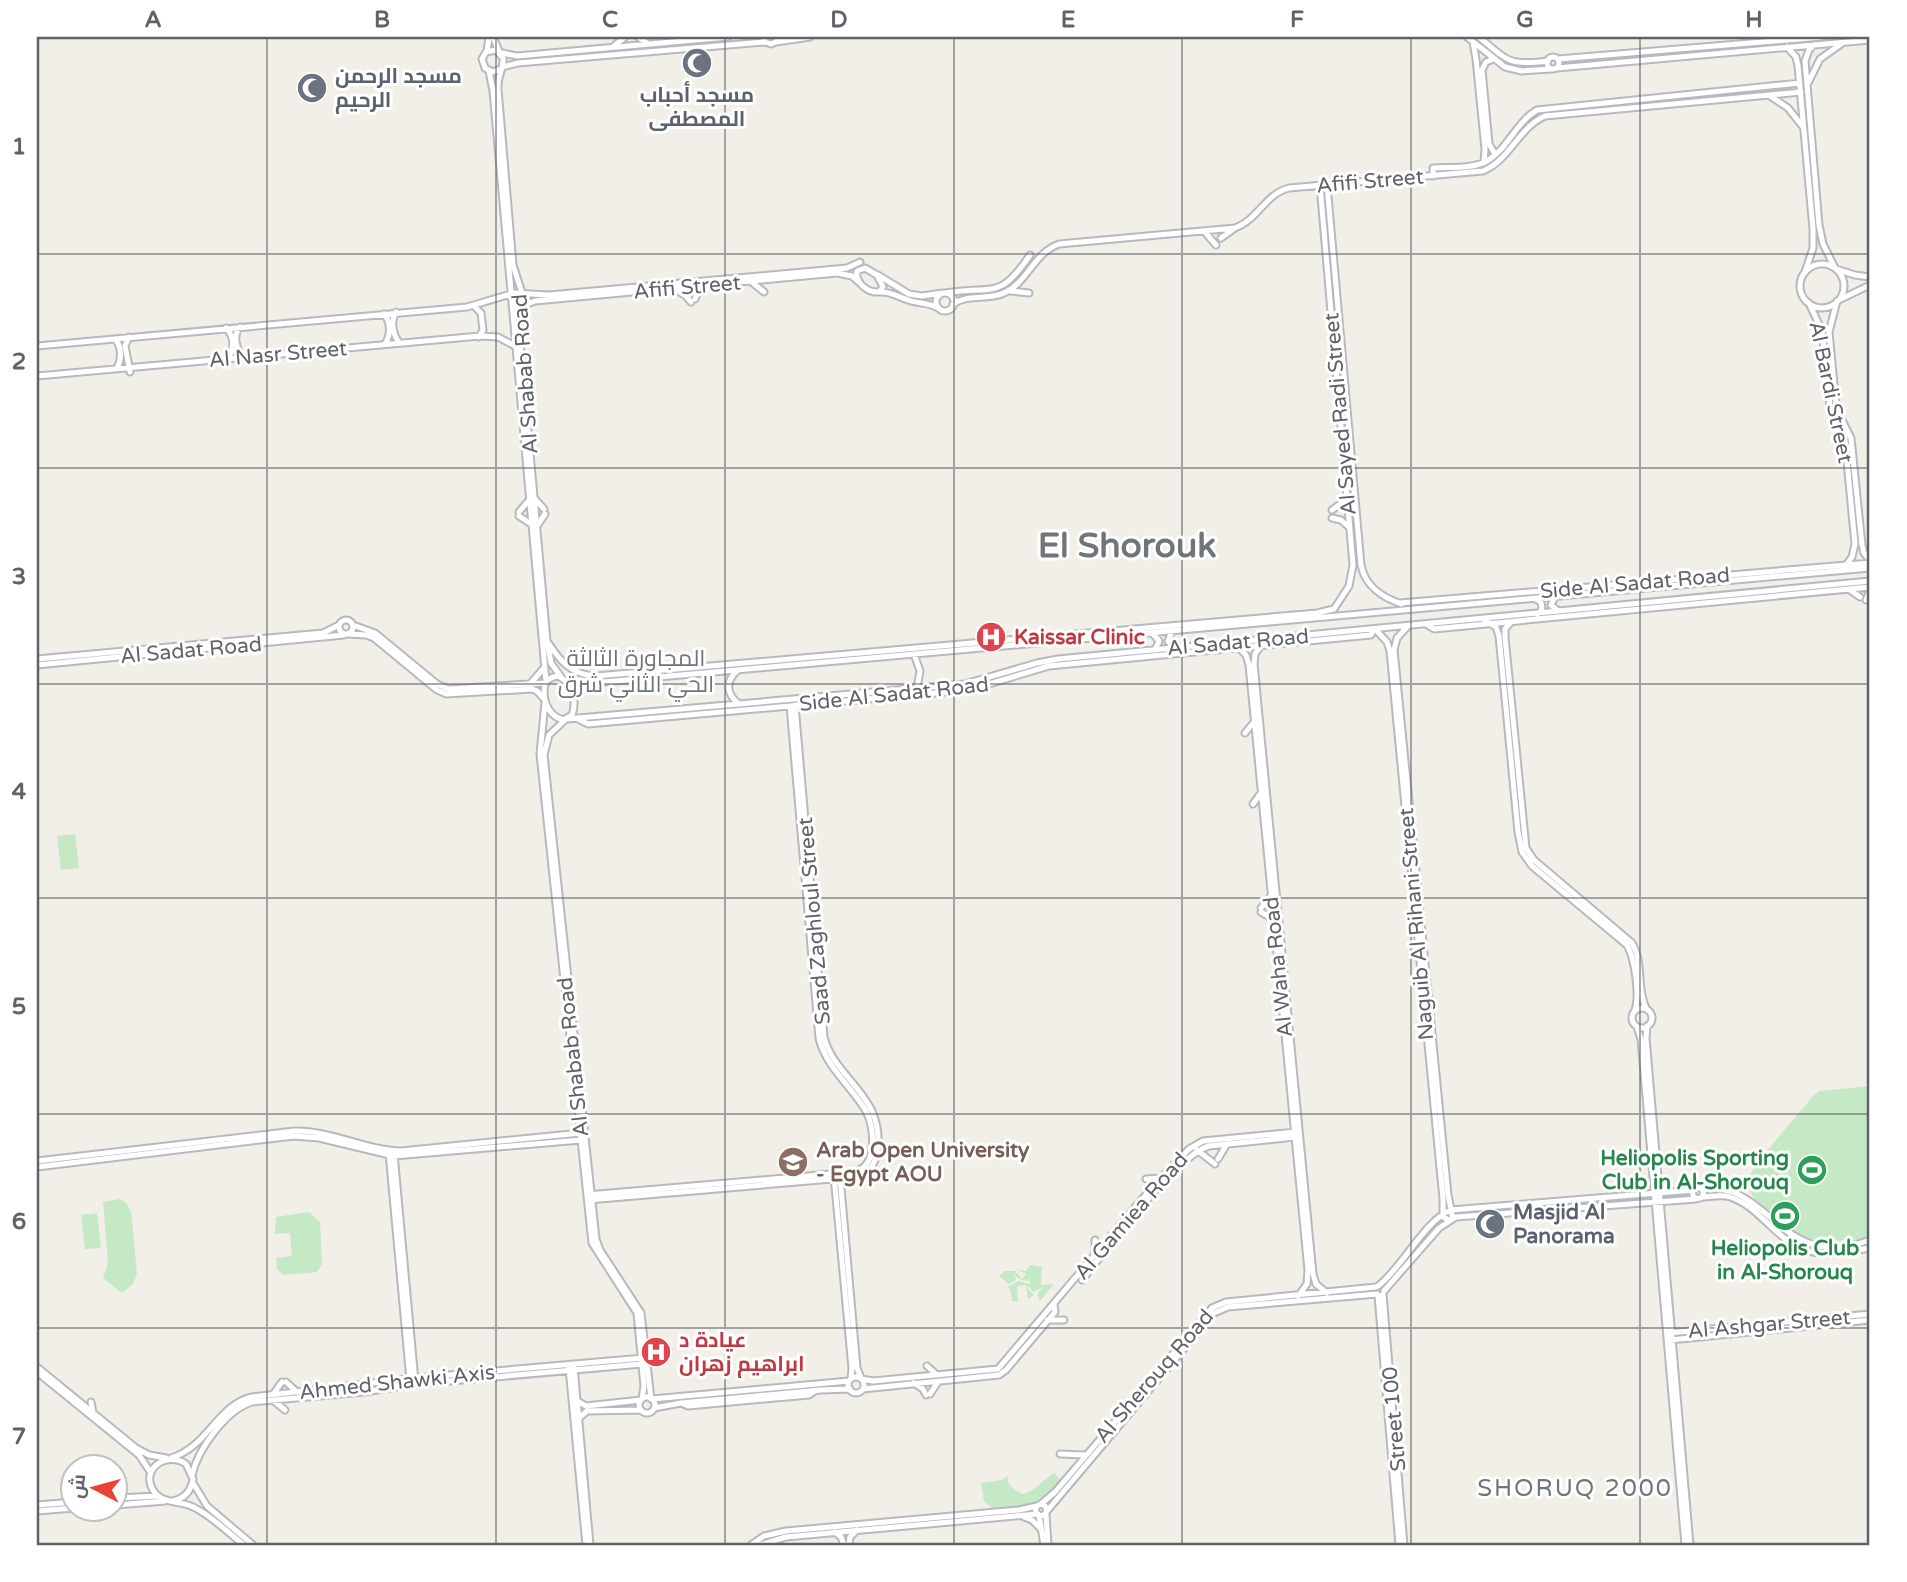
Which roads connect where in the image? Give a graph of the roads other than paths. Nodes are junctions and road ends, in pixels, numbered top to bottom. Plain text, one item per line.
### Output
1 (491, 37) edge
2 (625, 37) edge
3 (638, 37) edge
4 (728, 37) edge
5 (797, 37) edge
6 (810, 37) edge
7 (1467, 37) edge
8 (1479, 37) edge
9 (1822, 37) edge
10 (746, 39) edge
11 (764, 39) edge
12 (777, 39) edge
13 (1870, 40) edge
14 (1473, 42) junction
15 (1844, 42) junction
16 (1814, 45) junction
17 (654, 46) junction
18 (614, 47) junction
19 (1787, 47) junction
20 (1740, 48) junction
21 (606, 51) junction
22 (486, 52) junction
23 (499, 52) junction
24 (1645, 57) junction
25 (517, 59) junction
26 (1493, 59) junction
27 (1558, 59) junction
28 (1572, 59) junction
29 (1548, 61) junction
30 (1534, 62) junction
31 (1802, 66) junction
32 (1573, 67) junction
33 (501, 68) junction
34 (1554, 68) junction
35 (1533, 70) junction
36 (489, 71) junction
37 (1800, 83) junction
38 (1807, 86) junction
39 (1801, 92) junction
40 (1767, 95) junction
41 (1804, 128) junction
42 (1517, 134) junction
43 (1808, 135) junction
44 (1495, 154) junction
45 (1484, 162) junction
46 (1436, 172) junction
47 (1338, 184) junction
48 (1320, 185) junction
49 (1327, 185) junction
50 (1309, 186) junction
51 (1321, 197) junction
52 (1328, 200) junction
53 (1235, 228) junction
54 (1204, 231) junction
55 (1221, 238) dead end
56 (1216, 245) dead end
57 (1030, 255) dead end
58 (858, 267) junction
59 (1835, 268) junction
60 (1805, 272) junction
61 (877, 275) junction
62 (1870, 277) edge
63 (778, 279) junction
64 (750, 282) junction
65 (860, 283) junction
66 (892, 284) junction
67 (1870, 285) edge
68 (708, 286) junction
69 (673, 289) junction
70 (605, 292) junction
71 (879, 292) junction
72 (1007, 292) junction
73 (892, 293) junction
74 (944, 293) junction
75 (1029, 293) dead end
76 (512, 294) junction
77 (523, 294) junction
78 (534, 299) junction
79 (1837, 301) junction
80 (1809, 303) junction
81 (512, 304) junction
82 (953, 304) junction
83 (524, 305) junction
84 (474, 306) junction
85 (938, 308) junction
86 (396, 312) junction
87 (384, 314) junction
88 (240, 327) junction
89 (226, 328) junction
90 (129, 337) junction
91 (479, 338) junction
92 (114, 339) junction
93 (399, 343) junction
94 (385, 344) junction
95 (37, 346) edge
96 (516, 347) junction
97 (242, 358) junction
98 (228, 359) junction
99 (117, 368) junction
100 (130, 369) junction
101 (37, 376) edge
102 (1830, 378) junction
103 (1347, 495) junction
104 (532, 498) junction
105 (1332, 510) dead end
106 (1332, 518) dead end
107 (1856, 518) junction
108 (534, 526) junction
109 (1350, 529) junction
110 (1870, 561) edge
111 (1846, 565) junction
112 (1870, 568) edge
113 (1804, 569) junction
114 (1773, 571) junction
115 (1363, 573) junction
116 (1795, 576) junction
117 (1352, 577) junction
118 (1785, 577) junction
119 (1870, 581) edge
120 (1617, 586) junction
121 (1579, 589) junction
122 (1847, 589) junction
123 (1870, 589) edge
124 (1804, 591) junction
125 (1609, 592) junction
126 (1588, 593) junction
127 (1555, 597) junction
128 (1535, 598) junction
129 (1400, 603) junction
130 (1642, 603) junction
131 (1596, 607) junction
132 (1577, 609) junction
133 (1417, 610) junction
134 (1636, 610) junction
135 (1558, 611) junction
136 (1608, 612) junction
137 (1305, 614) junction
138 (1537, 614) junction
139 (1569, 616) junction
140 (1483, 619) junction
141 (1294, 621) junction
142 (1511, 622) junction
143 (1426, 624) junction
144 (1491, 624) junction
145 (339, 625) junction
146 (353, 625) junction
147 (1409, 626) junction
148 (1375, 629) junction
149 (1125, 630) junction
150 (1172, 632) junction
151 (1153, 634) junction
152 (346, 635) junction
153 (1132, 635) junction
154 (298, 637) junction
155 (1502, 638) junction
156 (547, 641) junction
157 (1036, 641) junction
158 (1231, 643) junction
159 (968, 644) junction
160 (1261, 645) junction
161 (1239, 647) junction
162 (978, 648) junction
163 (1174, 648) junction
164 (1155, 650) junction
165 (1392, 650) junction
166 (914, 654) junction
167 (848, 657) junction
168 (37, 662) edge
169 (768, 664) junction
170 (545, 665) junction
171 (1252, 667) junction
172 (673, 668) junction
173 (738, 670) junction
174 (1009, 672) junction
175 (681, 675) junction
176 (596, 676) junction
177 (564, 679) junction
178 (1007, 679) junction
179 (546, 682) junction
180 (593, 683) junction
181 (530, 684) junction
182 (917, 688) junction
183 (950, 688) junction
184 (470, 691) junction
185 (823, 697) junction
186 (545, 701) junction
187 (766, 701) junction
188 (817, 703) junction
189 (739, 704) junction
190 (792, 706) junction
191 (775, 707) junction
192 (617, 718) junction
193 (566, 719) junction
194 (1254, 722) junction
195 (1256, 743) junction
196 (1261, 793) junction
197 (1264, 816) junction
198 (1271, 896) junction
199 (1274, 920) junction
200 (1642, 1004) junction
201 (1644, 1031) junction
202 (1293, 1120) junction
203 (1297, 1134) junction
204 (583, 1136) junction
205 (1281, 1136) junction
206 (1227, 1144) junction
207 (169, 1149) junction
208 (1197, 1150) junction
209 (1296, 1152) junction
210 (392, 1153) junction
211 (37, 1164) edge
212 (837, 1178) junction
213 (1160, 1178) junction
214 (1146, 1179) dead end
215 (1444, 1188) junction
216 (1694, 1190) junction
217 (1302, 1191) junction
218 (1703, 1193) junction
219 (1659, 1197) junction
220 (590, 1198) junction
221 (1675, 1199) junction
222 (1696, 1199) junction
223 (1501, 1209) junction
224 (1451, 1210) junction
225 (1662, 1210) junction
226 (1442, 1215) junction
227 (1451, 1220) junction
228 (1784, 1233) junction
229 (1110, 1237) junction
230 (1870, 1240) edge
231 (1870, 1248) edge
232 (1662, 1250) junction
233 (1095, 1254) junction
234 (1310, 1270) junction
235 (1079, 1278) junction
236 (1379, 1291) junction
237 (1326, 1293) junction
238 (1298, 1296) junction
239 (1054, 1304) junction
240 (1870, 1314) edge
241 (1048, 1320) junction
242 (1064, 1320) dead end
243 (1870, 1320) edge
244 (1786, 1325) junction
245 (1669, 1337) junction
246 (643, 1361) junction
247 (37, 1367) edge
248 (571, 1367) junction
249 (37, 1372) edge
250 (939, 1378) junction
251 (862, 1379) junction
252 (850, 1380) junction
253 (914, 1380) junction
254 (413, 1381) junction
255 (850, 1389) junction
256 (863, 1389) junction
257 (816, 1390) junction
258 (1143, 1391) junction
259 (574, 1392) junction
260 (738, 1394) junction
261 (298, 1395) junction
262 (271, 1398) junction
263 (642, 1399) junction
264 (652, 1399) junction
265 (77, 1400) junction
266 (577, 1401) junction
267 (681, 1403) junction
268 (586, 1408) junction
269 (654, 1408) junction
270 (641, 1410) junction
271 (93, 1413) junction
272 (579, 1418) junction
273 (1060, 1454) dead end
274 (1085, 1455) junction
275 (170, 1458) junction
276 (151, 1473) junction
277 (192, 1479) junction
278 (150, 1480) junction
279 (139, 1496) junction
280 (158, 1496) junction
281 (130, 1497) edge
282 (169, 1501) junction
283 (60, 1503) edge
284 (130, 1504) edge
285 (37, 1505) edge
286 (1039, 1505) junction
287 (60, 1509) edge
288 (37, 1511) edge
289 (1047, 1512) junction
290 (1039, 1515) junction
291 (1021, 1516) junction
292 (919, 1522) junction
293 (857, 1530) junction
294 (835, 1532) junction
295 (1042, 1532) junction
296 (590, 1543) edge
297 (244, 1545) edge
298 (253, 1545) edge
299 (751, 1545) edge
300 (760, 1545) edge
301 (846, 1545) edge
302 (1046, 1545) edge
303 (1402, 1545) edge
304 (1688, 1545) edge

1 - 22 street
1 - 23 street
2 - 18 street
3 - 17 street
4 - 17 street
5 - 6 street
5 - 12 street
7 - 14 street
8 - 30 street
9 - 20 street
10 - 11 street
10 - 17 street
11 - 12 street
13 - 15 street
14 - 26 street
14 - 45 street
15 - 16 street
15 - 38 street
16 - 19 street
16 - 31 street
17 - 18 street
17 - 21 street
18 - 21 street
19 - 20 street
19 - 31 street
20 - 24 street
21 - 25 street
22 - 23 street
22 - 36 street
23 - 25 street
23 - 33 street
24 - 28 street
24 - 32 street
25 - 33 street
26 - 35 street
26 - 44 street
27 - 28 street
27 - 29 street
27 - 34 street
28 - 32 street
29 - 30 street
29 - 34 street
30 - 35 street
31 - 37 street
31 - 38 street
32 - 34 street
33 - 36 street
33 - 77 street, Al Shabab Road
34 - 35 street
36 - 76 street, Al Shabab Road
37 - 39 street
37 - 42 street, Afifi Street
38 - 43 street
39 - 40 street, Afifi Street
39 - 41 street
40 - 41 street
40 - 42 street, Afifi Street
41 - 43 street
42 - 44 street, Afifi Street
42 - 46 street, Afifi Street
43 - 59 street
43 - 60 street
44 - 45 street, Afifi Street
45 - 46 street, Afifi Street
46 - 47 street, Afifi Street
47 - 49 street, Afifi Street
47 - 52 street
48 - 49 street, Afifi Street
48 - 50 street, Afifi Street
48 - 51 street, Al Sayed Radi Street
49 - 52 street, Al Sayed Radi Street
50 - 51 street
50 - 53 street, Afifi Street
51 - 103 street, Al Sayed Radi Street
52 - 115 street, Al Sayed Radi Street
53 - 54 street
53 - 55 street, Afifi Street
54 - 56 street
54 - 72 street
57 - 74 street
58 - 61 street
58 - 65 street
58 - 70 street, Afifi Street
59 - 60 street
59 - 62 street
59 - 79 street
60 - 80 street
61 - 66 street
61 - 71 street
63 - 64 street, Afifi Street
63 - 64 street
63 - 65 street, Afifi Street
64 - 68 street, Afifi Street
65 - 71 street, Afifi Street
66 - 73 street
66 - 74 street
67 - 79 street
68 - 69 street, Afifi Street
68 - 69 street
69 - 70 street, Afifi Street
70 - 78 street, Afifi Street
71 - 73 street
72 - 75 street
72 - 82 street
73 - 85 street
74 - 82 street
74 - 85 street
76 - 77 street, Afifi Street
76 - 81 street, Al Shabab Road
76 - 84 street, Al Nasr Street
77 - 78 street, Afifi Street
77 - 83 street, Al Shabab Road
78 - 83 street, Afifi Street
79 - 80 street
79 - 102 street, Al Bardi Street
80 - 102 street, Al Bardi Street
81 - 83 street, Afifi Street
81 - 96 street, Al Shabab Road
82 - 85 street
83 - 104 street, Al Shabab Road
84 - 86 street, Al Nasr Street
84 - 91 street
86 - 87 street, Al Nasr Street
86 - 93 street
87 - 88 street, Al Nasr Street
87 - 94 street
88 - 89 street, Al Nasr Street
88 - 97 street
89 - 90 street, Al Nasr Street
89 - 98 street
90 - 92 street, Al Nasr Street
90 - 100 street
91 - 93 street, Al Nasr Street
91 - 96 street, Al Nasr Street
92 - 95 street, Al Nasr Street
92 - 99 street
93 - 94 street, Al Nasr Street
94 - 97 street, Al Nasr Street
96 - 104 street, Al Shabab Road
97 - 98 street, Al Nasr Street
98 - 100 street, Al Nasr Street
99 - 100 street, Al Nasr Street
99 - 101 street, Al Nasr Street
102 - 107 street, Al Bardi Street
103 - 105 street
103 - 109 street, Al Sayed Radi Street
104 - 108 street, Al Shabab Road
104 - 108 street
104 - 108 street
106 - 109 street
107 - 110 street, Al Bardi Street
107 - 111 street, Al Bardi Street
108 - 156 street, Al Shabab Road
108 - 170 street, Al Shabab Road
109 - 117 street, Al Sayed Radi Street
110 - 111 street, Side Al Sadat Road
111 - 113 street, Side Al Sadat Road
112 - 116 street, Al Sadat Road
113 - 114 street, Side Al Sadat Road
113 - 116 street
114 - 118 street
114 - 120 street, Side Al Sadat Road
115 - 117 street
115 - 129 street
116 - 118 street, Al Sadat Road
117 - 137 street
118 - 125 street, Al Sadat Road
119 - 124 street, Al Sadat Road
120 - 121 street, Side Al Sadat Road
120 - 125 street
121 - 126 street
121 - 129 street, Side Al Sadat Road
122 - 123 street, Side Al Sadat Road
122 - 123 street
122 - 124 street, Side Al Sadat Road
124 - 130 street, Al Sadat Road
124 - 134 street, Side Al Sadat Road
125 - 126 street, Al Sadat Road
126 - 127 street, Al Sadat Road
127 - 128 street, Al Sadat Road
127 - 135 street
128 - 133 street, Al Sadat Road
128 - 138 street
129 - 133 street
130 - 131 street, Al Sadat Road
130 - 134 street
131 - 132 street, Al Sadat Road
131 - 136 street
132 - 135 street, Al Sadat Road
132 - 139 street
133 - 141 street, Al Sadat Road
134 - 136 street, Side Al Sadat Road
135 - 138 street, Al Sadat Road
136 - 139 street, Side Al Sadat Road
137 - 141 street
137 - 149 street, Side Al Sadat Road
138 - 140 street, Al Sadat Road
139 - 142 street, Side Al Sadat Road
140 - 143 street, Al Sadat Road
140 - 144 street
141 - 150 street, Al Sadat Road
142 - 144 street, Side Al Sadat Road
142 - 155 street
143 - 144 street, Side Al Sadat Road
143 - 147 street, Al Sadat Road
144 - 155 street
145 - 146 street
145 - 152 street
145 - 154 street, Al Sadat Road
146 - 152 street
146 - 184 street, Al Sadat Road
147 - 148 street, Al Sadat Road
147 - 165 street
148 - 158 street, Al Sadat Road
148 - 160 street, Side Al Sadat Road
148 - 165 street, Naguib Al Rihani Street
149 - 153 street
149 - 157 street, Side Al Sadat Road
150 - 151 street, Al Sadat Road
150 - 163 street
151 - 153 street, Al Sadat Road
151 - 164 street
152 - 154 street, Al Sadat Road
152 - 184 street, Al Sadat Road
153 - 157 street, Al Sadat Road
154 - 168 street, Al Sadat Road
155 - 200 street
156 - 176 street
156 - 177 street, Al Shabab Road
157 - 159 street, Side Al Sadat Road
157 - 162 street, Al Sadat Road
158 - 161 street
158 - 163 street, Al Sadat Road
159 - 162 street
159 - 167 street, Side Al Sadat Road
160 - 161 street, Side Al Sadat Road
160 - 171 street, Al Waha Road
161 - 171 street, Al Waha Road
161 - 178 street, Side Al Sadat Road
162 - 166 street, Al Sadat Road
163 - 164 street, Al Sadat Road
164 - 174 street, Al Sadat Road
165 - 215 street, Naguib Al Rihani Street
166 - 167 street, Al Sadat Road
166 - 182 street
167 - 169 street, Al Sadat Road
169 - 172 street
169 - 173 street, Al Sadat Road
170 - 179 street, Al Shabab Road
170 - 181 street
171 - 194 street, Al Waha Road
171 - 203 street, Al Waha Road
172 - 175 street
172 - 176 street
173 - 175 street, Al Sadat Road
173 - 189 street
174 - 178 street
174 - 183 street, Al Sadat Road
175 - 180 street, Al Sadat Road
176 - 180 street
177 - 179 street
177 - 180 street, Al Sadat Road
177 - 193 street
178 - 183 street, Side Al Sadat Road
179 - 181 street, Al Sadat Road
179 - 186 street
181 - 184 street, Al Sadat Road
182 - 183 street, Al Sadat Road
182 - 185 street, Al Sadat Road
183 - 188 street, Side Al Sadat Road
184 - 186 street, Al Sadat Road
185 - 187 street, Al Sadat Road
185 - 188 street
186 - 193 street
186 - 204 street, Al Shabab Road
187 - 189 street, Al Sadat Road
187 - 191 street
188 - 190 street, Side Al Sadat Road
189 - 192 street, Al Sadat Road
190 - 191 street, Side Al Sadat Road
190 - 212 street, Saad Zaghloul Street
191 - 192 street, Side Al Sadat Road
192 - 193 street, Al Sadat Road
193 - 204 street, Al Shabab Road
194 - 195 street, Al Waha Road
194 - 195 street
195 - 196 street, Al Waha Road
196 - 197 street, Al Waha Road
196 - 197 street
197 - 198 street, Al Waha Road
198 - 199 street, Al Waha Road
198 - 199 street
199 - 202 street, Al Waha Road
200 - 201 street
200 - 201 street
201 - 219 street
202 - 203 street, Al Waha Road
202 - 205 street
203 - 205 street, Al Gamiea Road
203 - 209 street, Al Waha Road
203 - 217 street, Al Waha Road
204 - 210 street
204 - 220 street, Al Shabab Road
205 - 206 street, Al Gamiea Road
205 - 209 street
205 - 213 street, Al Gamiea Road
206 - 208 street, Al Gamiea Road
206 - 208 street
207 - 210 street
207 - 210 street
207 - 211 street
207 - 211 street
208 - 235 street, Al Gamiea Road
209 - 217 street, Al Waha Road
210 - 254 street
212 - 220 street, Saad Zaghloul Street
212 - 251 street
212 - 252 street
213 - 214 street
213 - 229 street, Al Gamiea Road
215 - 224 street, Naguib Al Rihani Street
215 - 226 street, Naguib Al Rihani Street
216 - 218 street
216 - 219 street
216 - 222 street
217 - 234 street, Al Waha Road
218 - 222 street
218 - 228 street
219 - 221 street
219 - 223 street
219 - 225 street
219 - 232 street
220 - 246 street, Al Shabab Road
221 - 222 street
221 - 225 street
223 - 224 street
223 - 227 street
224 - 226 street
224 - 227 street, Naguib Al Rihani Street
225 - 232 street
226 - 227 street
226 - 236 street
227 - 236 street
228 - 230 street
228 - 231 street
229 - 233 street, Al Gamiea Road
229 - 233 street
232 - 245 street
233 - 235 street, Al Gamiea Road
234 - 237 street, Al Waha Road
234 - 238 street, Al Waha Road
235 - 239 street, Al Gamiea Road
236 - 237 street, Al Sherouq Road
236 - 258 street, Al Sherouq Road
236 - 303 street, Street 100
237 - 238 street, Al Sherouq Road
238 - 258 street, Al Sherouq Road
239 - 241 street, Al Gamiea Road
239 - 250 street, Al Gamiea Road
240 - 244 street, Al Ashgar Street
241 - 242 street
241 - 250 street, Al Gamiea Road
243 - 244 street, Al Ashgar Street
244 - 245 street, Al Ashgar Street
245 - 304 street
246 - 248 street, Ahmed Shawki Axis
246 - 263 street, Al Shabab Road
246 - 264 street, Al Shabab Road
247 - 265 street
248 - 254 street, Ahmed Shawki Axis
248 - 259 street
249 - 276 street
250 - 253 street, Al Gamiea Road
250 - 253 street
250 - 253 street
251 - 252 street
251 - 253 street, Al Gamiea Road
251 - 256 street
252 - 255 street
252 - 260 street
253 - 256 street, Al Gamiea Road
254 - 261 street, Ahmed Shawki Axis
255 - 256 street
255 - 257 street
257 - 260 street
257 - 267 street
258 - 274 street, Al Sherouq Road
258 - 289 street, Al Sherouq Road
259 - 266 street
259 - 296 street
260 - 264 street
260 - 267 street
261 - 262 street, Ahmed Shawki Axis
261 - 262 street
261 - 262 street
262 - 275 street, Ahmed Shawki Axis
262 - 277 street, Ahmed Shawki Axis
263 - 264 street
263 - 268 street
263 - 270 street
264 - 269 street
265 - 271 street
265 - 271 street
266 - 268 street
266 - 272 street
267 - 269 street
268 - 270 street
268 - 272 street
269 - 270 street
271 - 275 street
272 - 296 street
273 - 274 street
274 - 286 street, Al Sherouq Road
275 - 276 street
275 - 277 street
276 - 278 street
277 - 282 street
277 - 298 street
278 - 279 street
278 - 280 street
279 - 280 street
279 - 281 street
280 - 282 street
282 - 284 street
282 - 297 street
283 - 285 street
286 - 289 street
286 - 290 street
286 - 292 street
287 - 288 street
289 - 290 street
289 - 302 street
290 - 291 street
290 - 295 street
291 - 292 street
291 - 295 street
292 - 293 street
292 - 299 street
293 - 294 street
293 - 301 street
294 - 300 street
294 - 301 street
295 - 302 street

